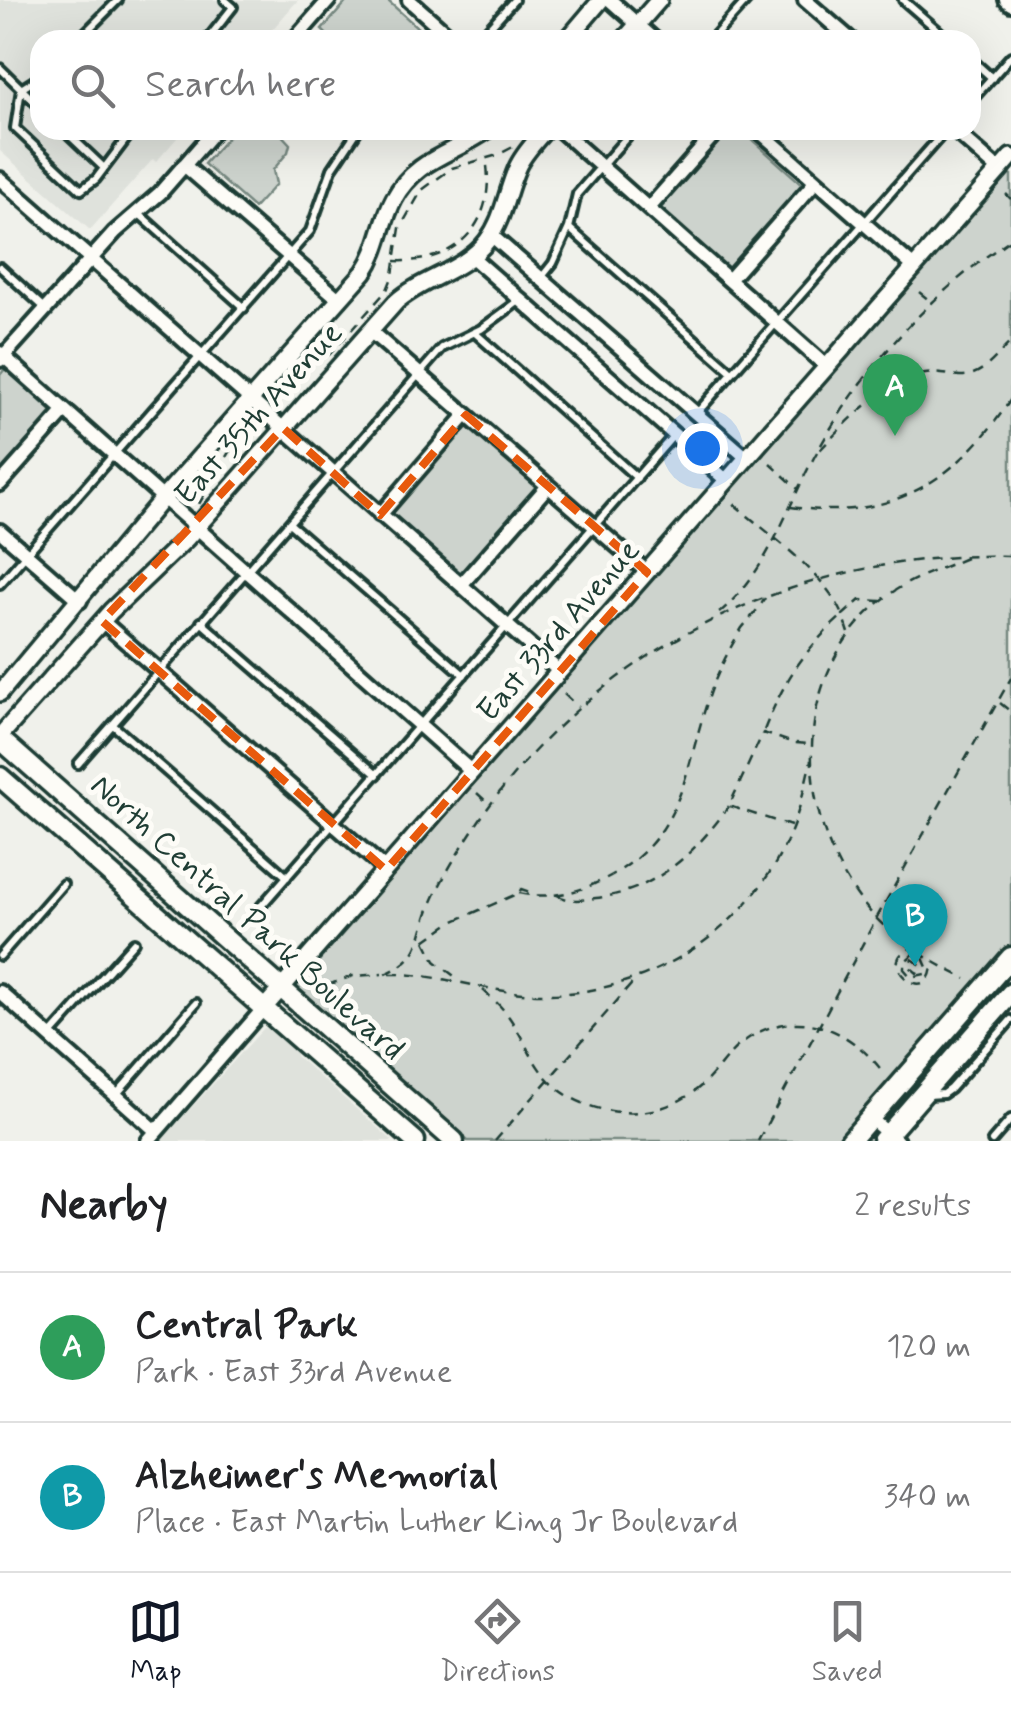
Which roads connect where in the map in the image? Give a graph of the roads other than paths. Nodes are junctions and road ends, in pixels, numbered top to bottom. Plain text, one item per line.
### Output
1 (118, 0) edge
2 (225, 0) edge
3 (329, 0) edge
4 (408, 0) edge
5 (601, 0) edge
6 (610, 0) edge
7 (659, 0) edge
8 (747, 0) edge
9 (805, 0) edge
10 (904, 0) edge
11 (511, 1) edge
12 (638, 24) junction
13 (88, 30) edge
14 (214, 30) edge
15 (303, 30) edge
16 (442, 30) edge
17 (486, 30) edge
18 (576, 30) edge
19 (633, 30) edge
20 (645, 30) edge
21 (720, 30) edge
22 (840, 30) edge
23 (938, 30) edge
24 (1011, 56) edge
25 (0, 68) edge
26 (981, 68) edge
27 (992, 78) junction
28 (30, 83) edge
29 (21, 88) junction
30 (981, 91) edge
31 (30, 97) edge
32 (75, 140) edge
33 (125, 140) edge
34 (206, 140) edge
35 (349, 140) edge
36 (467, 140) edge
37 (537, 140) edge
38 (572, 140) edge
39 (624, 140) edge
40 (709, 140) edge
41 (769, 140) edge
42 (937, 140) edge
43 (966, 140) edge
44 (1011, 157) edge
45 (184, 165) junction
46 (602, 166) junction
47 (104, 168) junction
48 (1000, 170) junction
49 (0, 180) edge
50 (816, 181) junction
51 (649, 208) junction
52 (137, 212) junction
53 (864, 223) junction
54 (568, 228) junction
55 (491, 235) junction
56 (290, 256) junction
57 (472, 256) junction
58 (90, 259) junction
59 (0, 268) edge
60 (914, 268) junction
61 (541, 278) junction
62 (729, 280) junction
63 (520, 299) junction
64 (340, 300) junction
65 (244, 308) junction
66 (46, 309) junction
67 (776, 322) junction
68 (370, 332) junction
69 (474, 332) junction
70 (1, 356) edge
71 (201, 356) junction
72 (828, 366) junction
73 (732, 372) junction
74 (418, 374) junction
75 (250, 400) junction
76 (64, 412) junction
77 (696, 414) junction
78 (466, 415) junction
79 (283, 428) junction
80 (674, 435) junction
81 (114, 454) junction
82 (747, 458) junction
83 (332, 472) junction
84 (636, 478) junction
85 (727, 481) junction
86 (0, 484) edge
87 (548, 486) junction
88 (163, 498) junction
89 (380, 515) junction
90 (289, 522) junction
91 (594, 526) junction
92 (196, 527) junction
93 (0, 530) edge
94 (26, 554) junction
95 (246, 572) junction
96 (647, 572) junction
97 (0, 584) edge
98 (461, 586) junction
99 (80, 601) junction
100 (102, 621) junction
101 (201, 622) junction
102 (507, 626) junction
103 (159, 671) junction
104 (560, 672) junction
105 (464, 675) junction
106 (0, 692) edge
107 (113, 724) junction
108 (420, 726) junction
109 (0, 738) edge
110 (78, 764) dead end
111 (472, 772) junction
112 (377, 775) junction
113 (0, 777) edge
114 (334, 824) junction
115 (386, 870) junction
116 (287, 878) junction
117 (63, 884) dead end
118 (256, 913) dead end
119 (134, 942) dead end
120 (0, 956) edge
121 (1011, 957) edge
122 (282, 988) junction
123 (0, 992) edge
124 (1011, 993) edge
125 (196, 1003) dead end
126 (264, 1008) junction
127 (1011, 1020) edge
128 (50, 1036) junction
129 (116, 1095) junction
130 (922, 1095) junction
131 (872, 1119) junction
132 (1011, 1119) edge
133 (152, 1136) edge
134 (889, 1139) edge
135 (994, 1140) edge
136 (416, 1141) edge
137 (454, 1141) edge
138 (850, 1141) edge

1 - 13 lane
2 - 14 lane
3 - 15 street
4 - 16 street
5 - 18 street
6 - 12 street
7 - 12 street
8 - 21 lane
9 - 22 street
10 - 23 lane
11 - 17 lane
12 - 19 street
12 - 20 street
24 - 27 lane
25 - 29 lane
26 - 27 lane
27 - 30 lane
28 - 29 lane
29 - 31 lane
29 - 47 lane
32 - 47 lane
33 - 47 lane
34 - 45 street
35 - 56 lane
36 - 64 street, East 35th Avenue
37 - 55 street, East 35th Avenue
38 - 46 street
39 - 46 lane
40 - 51 street
41 - 50 street
42 - 53 lane
43 - 48 street
44 - 48 street, East 33rd Avenue
45 - 52 street
45 - 56 street
46 - 51 street
46 - 54 lane
48 - 60 street, East 33rd Avenue
49 - 58 street
50 - 53 street
50 - 62 street
51 - 62 street
52 - 58 street
52 - 65 lane
53 - 60 street
53 - 67 lane
54 - 61 lane
54 - 73 lane
55 - 57 street, East 35th Avenue
55 - 61 street
56 - 64 street
56 - 65 lane
57 - 63 street
57 - 68 street, East 35th Avenue
58 - 66 street
58 - 71 street
59 - 66 lane
60 - 72 street, East 33rd Avenue
61 - 77 street
62 - 67 street
63 - 69 lane
63 - 80 street
64 - 75 street, East 35th Avenue
65 - 71 lane
66 - 70 street
67 - 72 street
67 - 73 lane
68 - 74 street
68 - 79 street, East 35th Avenue
69 - 74 lane
69 - 84 lane
70 - 76 street
71 - 75 street
71 - 81 lane
72 - 82 street, East 33rd Avenue
73 - 77 lane
74 - 78 street
74 - 83 lane
75 - 79 street
75 - 88 street, East 35th Avenue
76 - 81 street
76 - 86 street
77 - 82 street
78 - 87 street
78 - 89 street
79 - 83 street
79 - 92 street, East 35th Avenue
80 - 84 lane
80 - 85 street
81 - 88 street
81 - 94 lane
82 - 85 street, East 33rd Avenue
83 - 89 street
83 - 90 lane
84 - 91 lane
85 - 96 street, East 33rd Avenue
87 - 91 street
87 - 98 street
88 - 92 street
88 - 99 street, East 35th Avenue
89 - 98 street
90 - 95 lane
90 - 105 lane
91 - 96 street
91 - 102 lane
92 - 95 street
92 - 100 street, East 35th Avenue
93 - 94 street
94 - 97 lane
94 - 99 street
95 - 101 lane
95 - 108 street
96 - 104 street, East 33rd Avenue
98 - 102 street
99 - 106 street, East 35th Avenue
100 - 103 street
100 - 109 street, East 35th Avenue
101 - 103 lane
101 - 112 lane
102 - 104 street
102 - 105 lane
103 - 107 lane
103 - 114 street
104 - 111 street, East 33rd Avenue
105 - 108 lane
107 - 110 lane
107 - 116 lane
108 - 111 street
108 - 112 lane
109 - 122 main road, North Central Park Boulevard
111 - 115 street, East 33rd Avenue
112 - 114 lane
113 - 126 main road, North Central Park Boulevard
114 - 115 street
114 - 116 lane
115 - 122 street, East 33rd Avenue
116 - 118 lane
117 - 120 lane
119 - 128 lane
121 - 131 main road
122 - 126 street, East 33rd Avenue
122 - 137 main road, North Central Park Boulevard
123 - 128 street
124 - 130 main road
125 - 129 lane
126 - 133 street, East 33rd Avenue
126 - 136 main road, North Central Park Boulevard
127 - 130 lane
128 - 129 street
129 - 133 street
130 - 134 main road
131 - 134 street
131 - 138 main road
132 - 135 lane

